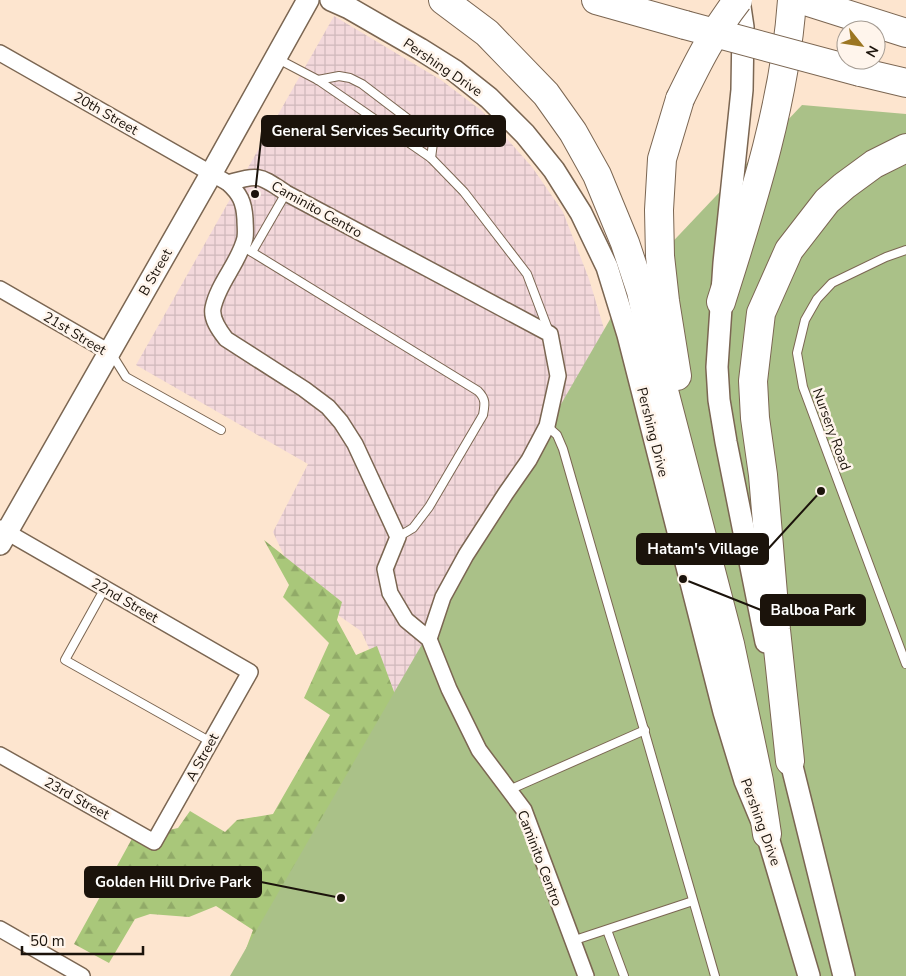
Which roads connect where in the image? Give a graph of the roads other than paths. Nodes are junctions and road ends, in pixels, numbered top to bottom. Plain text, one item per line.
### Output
1 (308, 0) edge
2 (331, 0) edge
3 (443, 0) edge
4 (596, 0) edge
5 (739, 0) edge
6 (802, 1) edge
7 (906, 33) edge
8 (0, 53) edge
9 (276, 58) junction
10 (318, 80) junction
11 (906, 83) edge
12 (906, 148) edge
13 (431, 158) junction
14 (220, 178) junction
15 (286, 193) junction
16 (247, 249) junction
17 (906, 250) edge
18 (0, 289) edge
19 (721, 302) junction
20 (550, 334) junction
21 (110, 352) junction
22 (547, 426) junction
23 (221, 430) dead end
24 (2, 534) edge
25 (398, 537) junction
26 (104, 588) junction
27 (716, 590) junction
28 (429, 639) junction
29 (906, 664) edge
30 (250, 672) joint
31 (645, 730) junction
32 (211, 742) junction
33 (0, 755) edge
34 (790, 761) junction
35 (509, 790) junction
36 (767, 834) junction
37 (154, 842) joint
38 (693, 901) junction
39 (0, 929) edge
40 (607, 930) junction
41 (572, 941) junction
42 (82, 976) edge
43 (586, 976) edge
44 (624, 976) edge
45 (715, 976) edge
46 (808, 976) edge
47 (844, 976) edge

1 - 9 main road, B Street
2 - 36 main road, Pershing Drive
3 - 27 highway
4 - 11 highway, bridge
5 - 19 main road
5 - 27 highway, bridge
6 - 7 highway
6 - 19 highway
8 - 14 street, 20th Street
9 - 10 lane
9 - 14 main road, B Street
10 - 13 lane
10 - 13 lane
12 - 34 highway
13 - 20 lane
14 - 15 street, Caminito Centro
14 - 16 street
14 - 21 main road, B Street
15 - 16 lane
15 - 20 street, Caminito Centro
16 - 25 street
16 - 25 lane
17 - 29 lane, Nursery Road
18 - 21 street, 21st Street
19 - 34 main road
20 - 22 street
21 - 23 lane, 21st Street
21 - 24 main road, B Street
22 - 28 street
22 - 31 lane
24 - 26 street, 22nd Street
25 - 28 street, Caminito Centro
26 - 30 street, 22nd Street
26 - 32 lane
27 - 36 highway
28 - 35 street, Caminito Centro
30 - 32 street, A Street
31 - 35 lane
31 - 38 lane
32 - 37 street, A Street
33 - 37 street, 23rd Street
34 - 47 main road
35 - 41 street, Caminito Centro
36 - 46 main road, Pershing Drive
38 - 40 lane
38 - 45 lane
39 - 42 street
40 - 41 lane
40 - 44 lane
41 - 43 street, Caminito Centro

